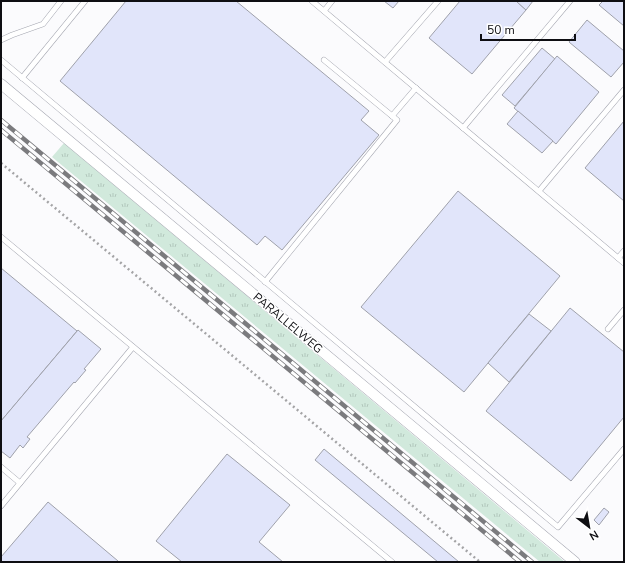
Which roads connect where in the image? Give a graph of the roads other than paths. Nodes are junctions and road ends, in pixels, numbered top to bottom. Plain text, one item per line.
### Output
1 (62, 1) edge
2 (85, 1) edge
3 (312, 1) edge
4 (332, 1) edge
5 (438, 1) edge
6 (570, 1) edge
7 (324, 11) junction
8 (1, 40) edge
9 (1, 60) edge
10 (324, 60) dead end
11 (385, 62) junction
12 (22, 78) junction
13 (1, 84) edge
14 (416, 88) junction
15 (624, 90) edge
16 (392, 116) junction
17 (464, 128) junction
18 (539, 191) junction
19 (1, 236) edge
20 (624, 251) edge
21 (618, 258) junction
22 (624, 263) edge
23 (265, 282) junction
24 (624, 310) edge
25 (608, 329) dead end
26 (133, 347) junction
27 (624, 449) edge
28 (1, 467) edge
29 (20, 483) junction
30 (1, 506) edge
31 (392, 562) edge
32 (574, 562) edge

1 - 8 lane
2 - 12 lane
3 - 7 lane
4 - 7 lane
5 - 11 lane
6 - 17 lane
7 - 11 lane
9 - 12 lane
10 - 16 lane
11 - 14 lane
12 - 23 lane
13 - 32 street, PARALLELWEG
14 - 16 lane
14 - 17 lane
15 - 18 lane
16 - 23 lane
17 - 18 lane
18 - 21 lane
19 - 26 lane
20 - 21 lane
21 - 22 lane
23 - 27 lane
24 - 25 lane
26 - 29 lane
26 - 31 lane
28 - 29 lane
29 - 30 lane

